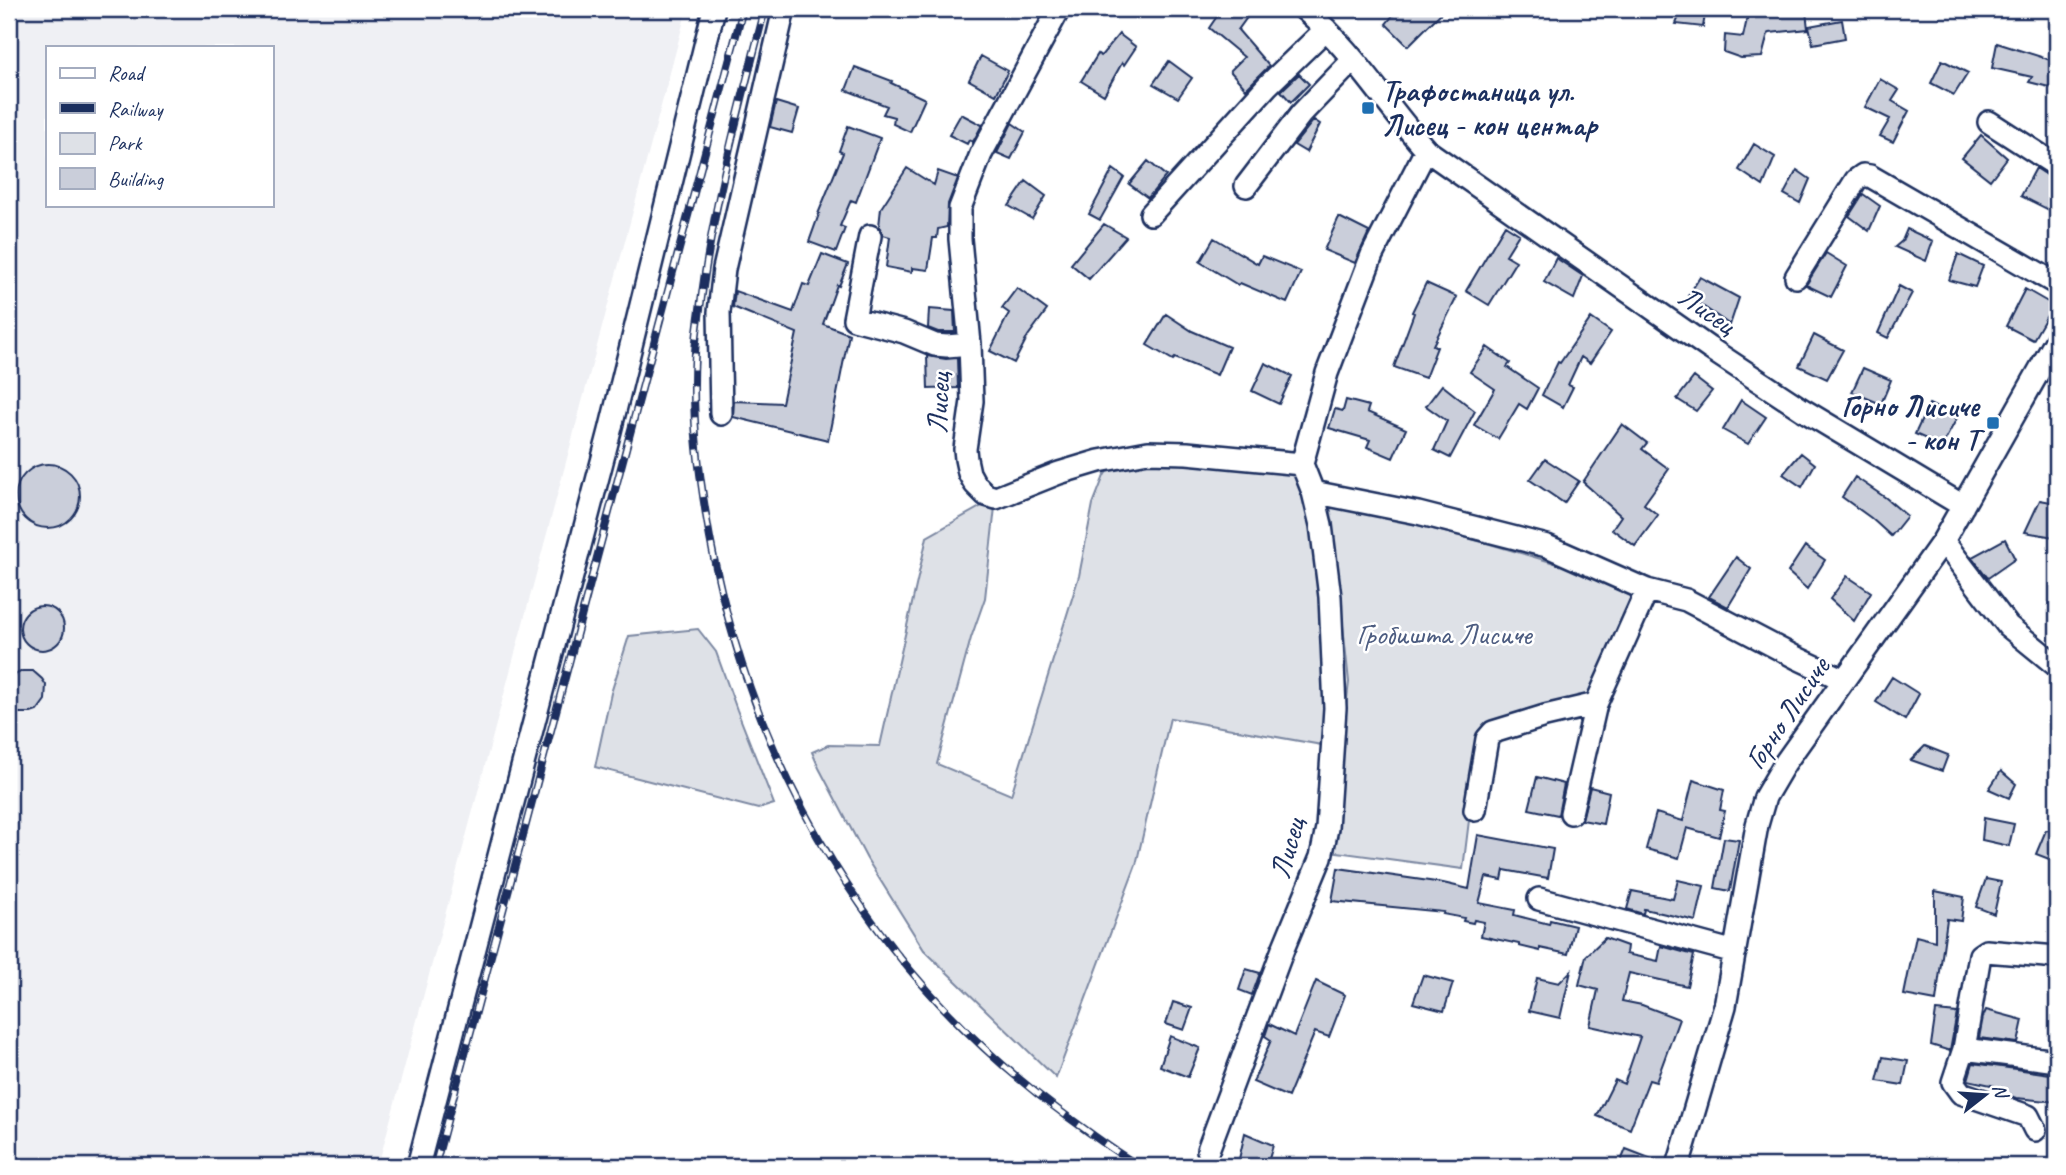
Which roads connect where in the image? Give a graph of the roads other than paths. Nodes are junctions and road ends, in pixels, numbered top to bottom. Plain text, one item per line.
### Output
1 (714, 9) edge
2 (784, 9) edge
3 (1059, 9) edge
4 (1309, 10) edge
5 (1326, 29) junction
6 (1353, 60) junction
7 (1989, 122) dead end
8 (1426, 150) junction
9 (2057, 166) edge
10 (1246, 186) dead end
11 (1151, 214) dead end
12 (870, 236) dead end
13 (1796, 278) dead end
14 (2057, 284) edge
15 (2057, 340) edge
16 (970, 344) junction
17 (721, 414) dead end
18 (1302, 464) junction
19 (1313, 492) junction
20 (1963, 506) junction
21 (1942, 541) junction
22 (1647, 590) junction
23 (2057, 666) edge
24 (1844, 680) junction
25 (1596, 704) junction
26 (1475, 810) dead end
27 (1572, 813) dead end
28 (1539, 900) dead end
29 (1735, 952) junction
30 (2057, 957) edge
31 (1964, 1049) junction
32 (2057, 1061) edge
33 (2035, 1130) dead end
34 (1208, 1150) dead end
35 (418, 1166) edge
36 (1678, 1166) edge

1 - 35 street
2 - 17 street
3 - 16 street, Лисец
4 - 5 street, Лисец
5 - 6 street, Лисец
5 - 11 street
6 - 8 street, Лисец
6 - 10 street
7 - 9 street
8 - 18 street
8 - 20 street, Лисец
12 - 16 street
13 - 14 street
15 - 20 street, Горно Лисиче
16 - 18 street, Лисец
18 - 19 street, Лисец
19 - 22 street
19 - 34 street, Лисец
20 - 21 street, Горно Лисиче
21 - 23 street
21 - 24 street, Горно Лисиче
22 - 24 street
22 - 25 street
24 - 29 street, Горно Лисиче
25 - 26 street
25 - 27 street
28 - 29 street
29 - 36 street, Горно Лисиче
30 - 31 street
31 - 32 street
31 - 33 street

